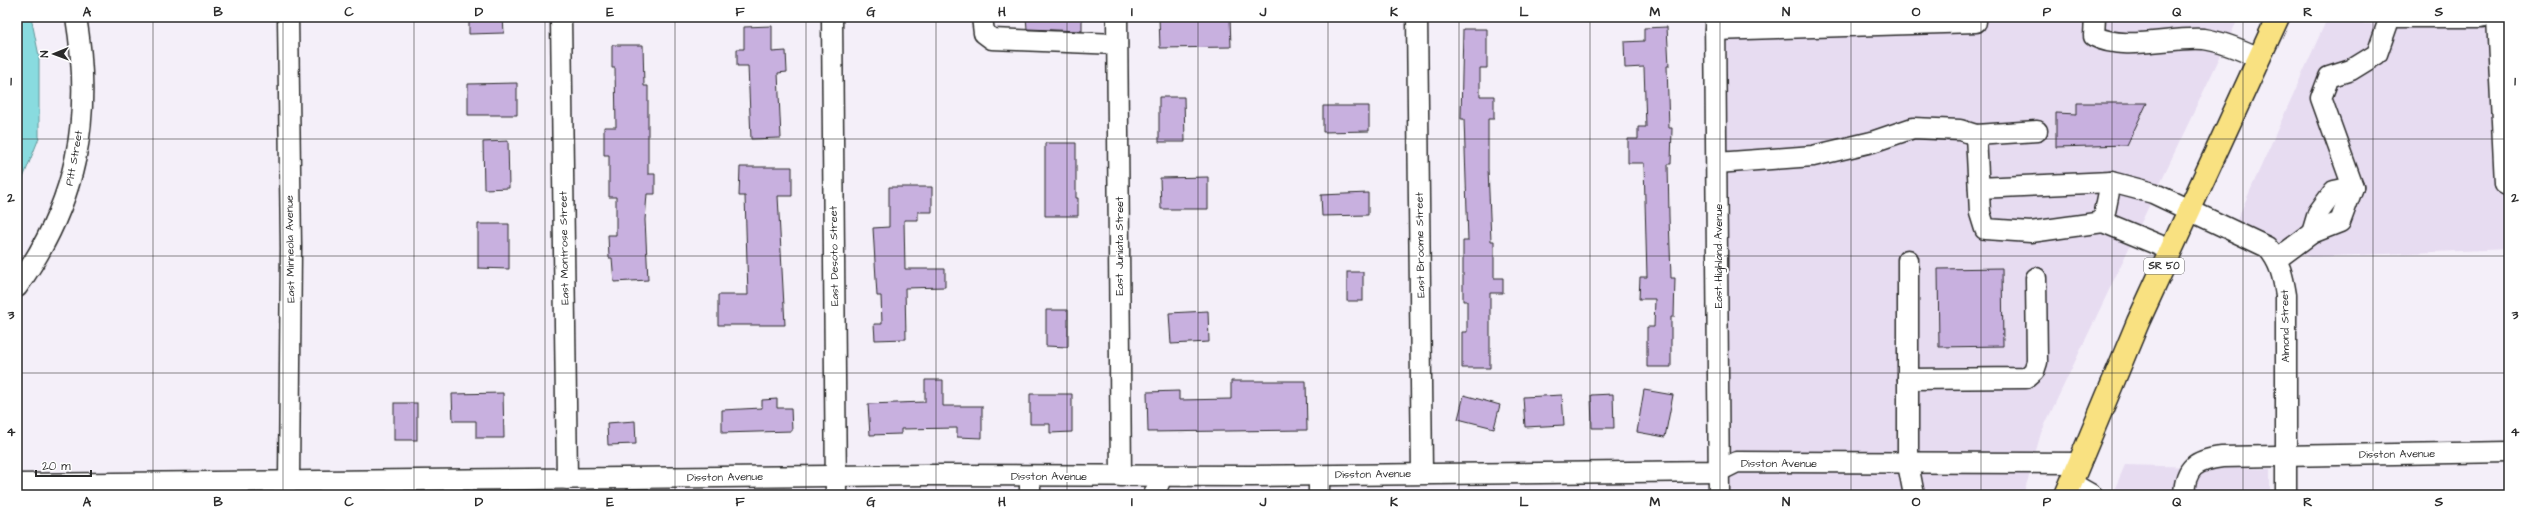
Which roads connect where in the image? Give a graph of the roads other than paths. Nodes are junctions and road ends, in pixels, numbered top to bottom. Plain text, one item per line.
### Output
1 (76, 17) edge
2 (288, 17) edge
3 (561, 17) edge
4 (832, 17) edge
5 (982, 17) edge
6 (1117, 17) edge
7 (1417, 17) edge
8 (2095, 17) edge
9 (2278, 17) edge
10 (2390, 17) edge
11 (2397, 17) edge
12 (2482, 17) edge
13 (2497, 17) edge
14 (1976, 22) dead end
15 (1715, 23) edge
16 (1767, 23) edge
17 (1117, 44) junction
18 (2259, 58) junction
19 (2037, 131) dead end
20 (1976, 135) junction
21 (1717, 164) junction
22 (2111, 182) junction
23 (2509, 186) edge
24 (1979, 188) junction
25 (2190, 210) junction
26 (2103, 222) junction
27 (2171, 250) junction
28 (2277, 259) junction
29 (1908, 260) dead end
30 (2036, 278) dead end
31 (17, 287) edge
32 (1908, 379) junction
33 (2509, 452) edge
34 (2286, 455) junction
35 (2079, 463) junction
36 (1908, 464) junction
37 (1719, 471) junction
38 (1422, 473) junction
39 (1319, 475) junction
40 (1121, 476) junction
41 (1162, 476) junction
42 (568, 479) junction
43 (289, 481) junction
44 (17, 484) edge
45 (1030, 485) edge
46 (836, 486) edge
47 (2068, 489) edge
48 (18, 495) edge
49 (1154, 495) edge
50 (1319, 495) edge
51 (1719, 495) edge
52 (1914, 495) edge
53 (2092, 495) edge
54 (2184, 495) edge
55 (2286, 495) edge

1 - 31 street, Pitt Street
2 - 43 street, East Minneola Avenue
3 - 42 street, East Montrose Street
4 - 46 street, East Desoto Street
5 - 17 street
6 - 17 street, East Juniata Street
7 - 38 street, East Broome Street
8 - 18 street
9 - 18 highway, SR 50
10 - 28 street
11 - 12 street
13 - 23 street
14 - 16 street
15 - 16 street
15 - 21 street, East Highland Avenue
17 - 40 street, East Juniata Street
18 - 25 highway, SR 50
19 - 20 street
20 - 21 street
20 - 24 street
21 - 37 street, East Highland Avenue
22 - 24 street, Almond Street
22 - 25 street, Almond Street
22 - 26 street
24 - 26 street
25 - 27 highway, SR 50
25 - 28 street, Almond Street
26 - 27 street
27 - 35 highway, SR 50
28 - 34 street, Almond Street
29 - 32 street
30 - 32 street
32 - 36 street
33 - 34 street, Disston Avenue
34 - 54 street, Disston Avenue
34 - 55 street, Almond Street
35 - 36 street, Disston Avenue
35 - 47 highway, SR 50
36 - 37 street, Disston Avenue
36 - 52 street
37 - 38 street, Disston Avenue
37 - 51 street, East Highland Avenue
38 - 39 street, Disston Avenue
39 - 41 street, Disston Avenue
39 - 50 street
40 - 41 street, Disston Avenue
40 - 45 street, Disston Avenue
41 - 49 street
42 - 43 street, Disston Avenue
42 - 46 street, Disston Avenue
43 - 44 street, Disston Avenue
44 - 48 street
45 - 46 street, Disston Avenue
47 - 53 street

